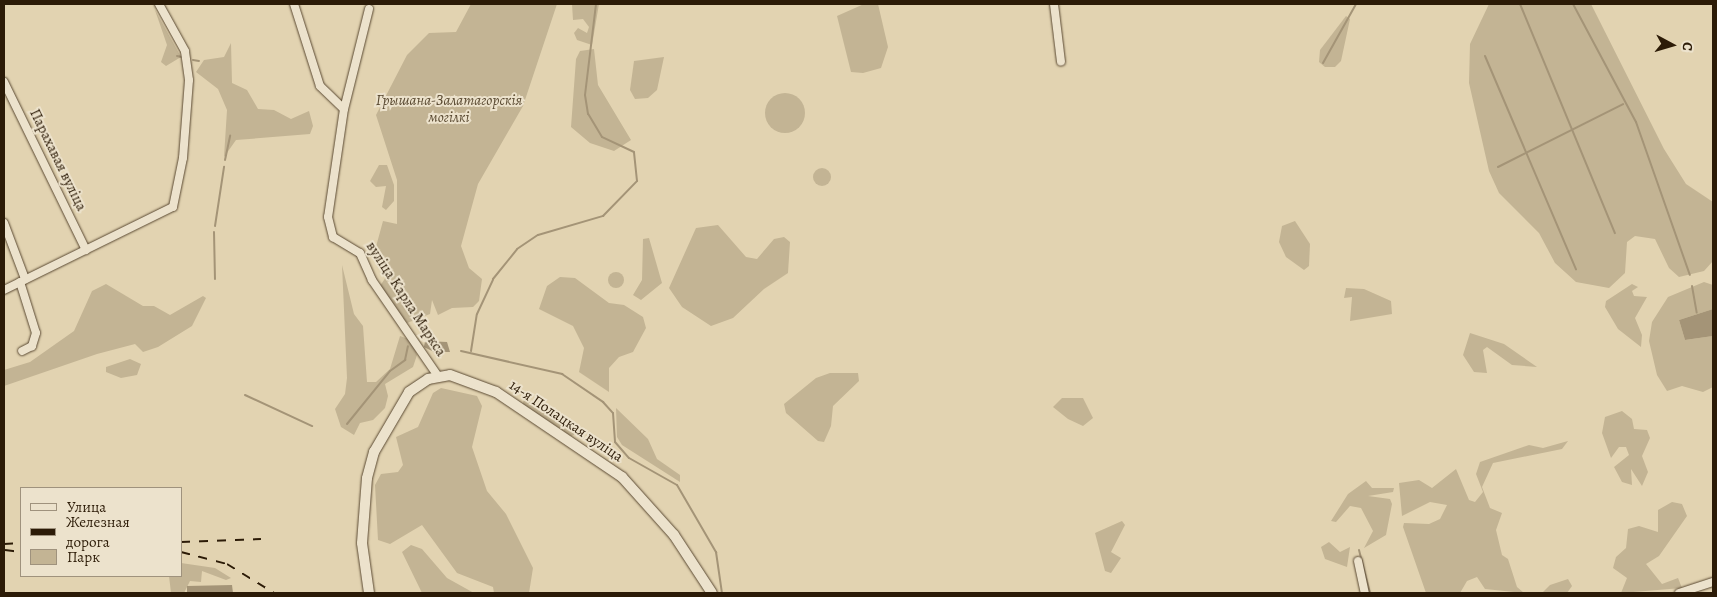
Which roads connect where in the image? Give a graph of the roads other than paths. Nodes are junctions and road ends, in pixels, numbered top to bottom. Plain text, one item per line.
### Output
1 (159, 4) edge
2 (294, 4) edge
3 (1054, 4) edge
4 (369, 9) dead end
5 (1061, 62) dead end
6 (4, 82) edge
7 (344, 109) junction
8 (4, 223) edge
9 (86, 250) junction
10 (22, 281) junction
11 (4, 290) edge
12 (22, 351) dead end
13 (438, 376) junction
14 (1358, 561) dead end
15 (1713, 582) edge
16 (369, 593) edge
17 (712, 593) edge
18 (1365, 593) edge
19 (1678, 593) edge

1 - 9 street
2 - 7 street
3 - 5 street
4 - 7 street, вуліца Карла Маркса
6 - 9 street, Парахавая вуліца
7 - 13 street, вуліца Карла Маркса
8 - 10 street
9 - 10 street
10 - 11 street
10 - 12 street
13 - 16 main road, вуліца Карла Маркса
13 - 17 main road, 14-я Полацкая вуліца
14 - 18 street
15 - 19 street

